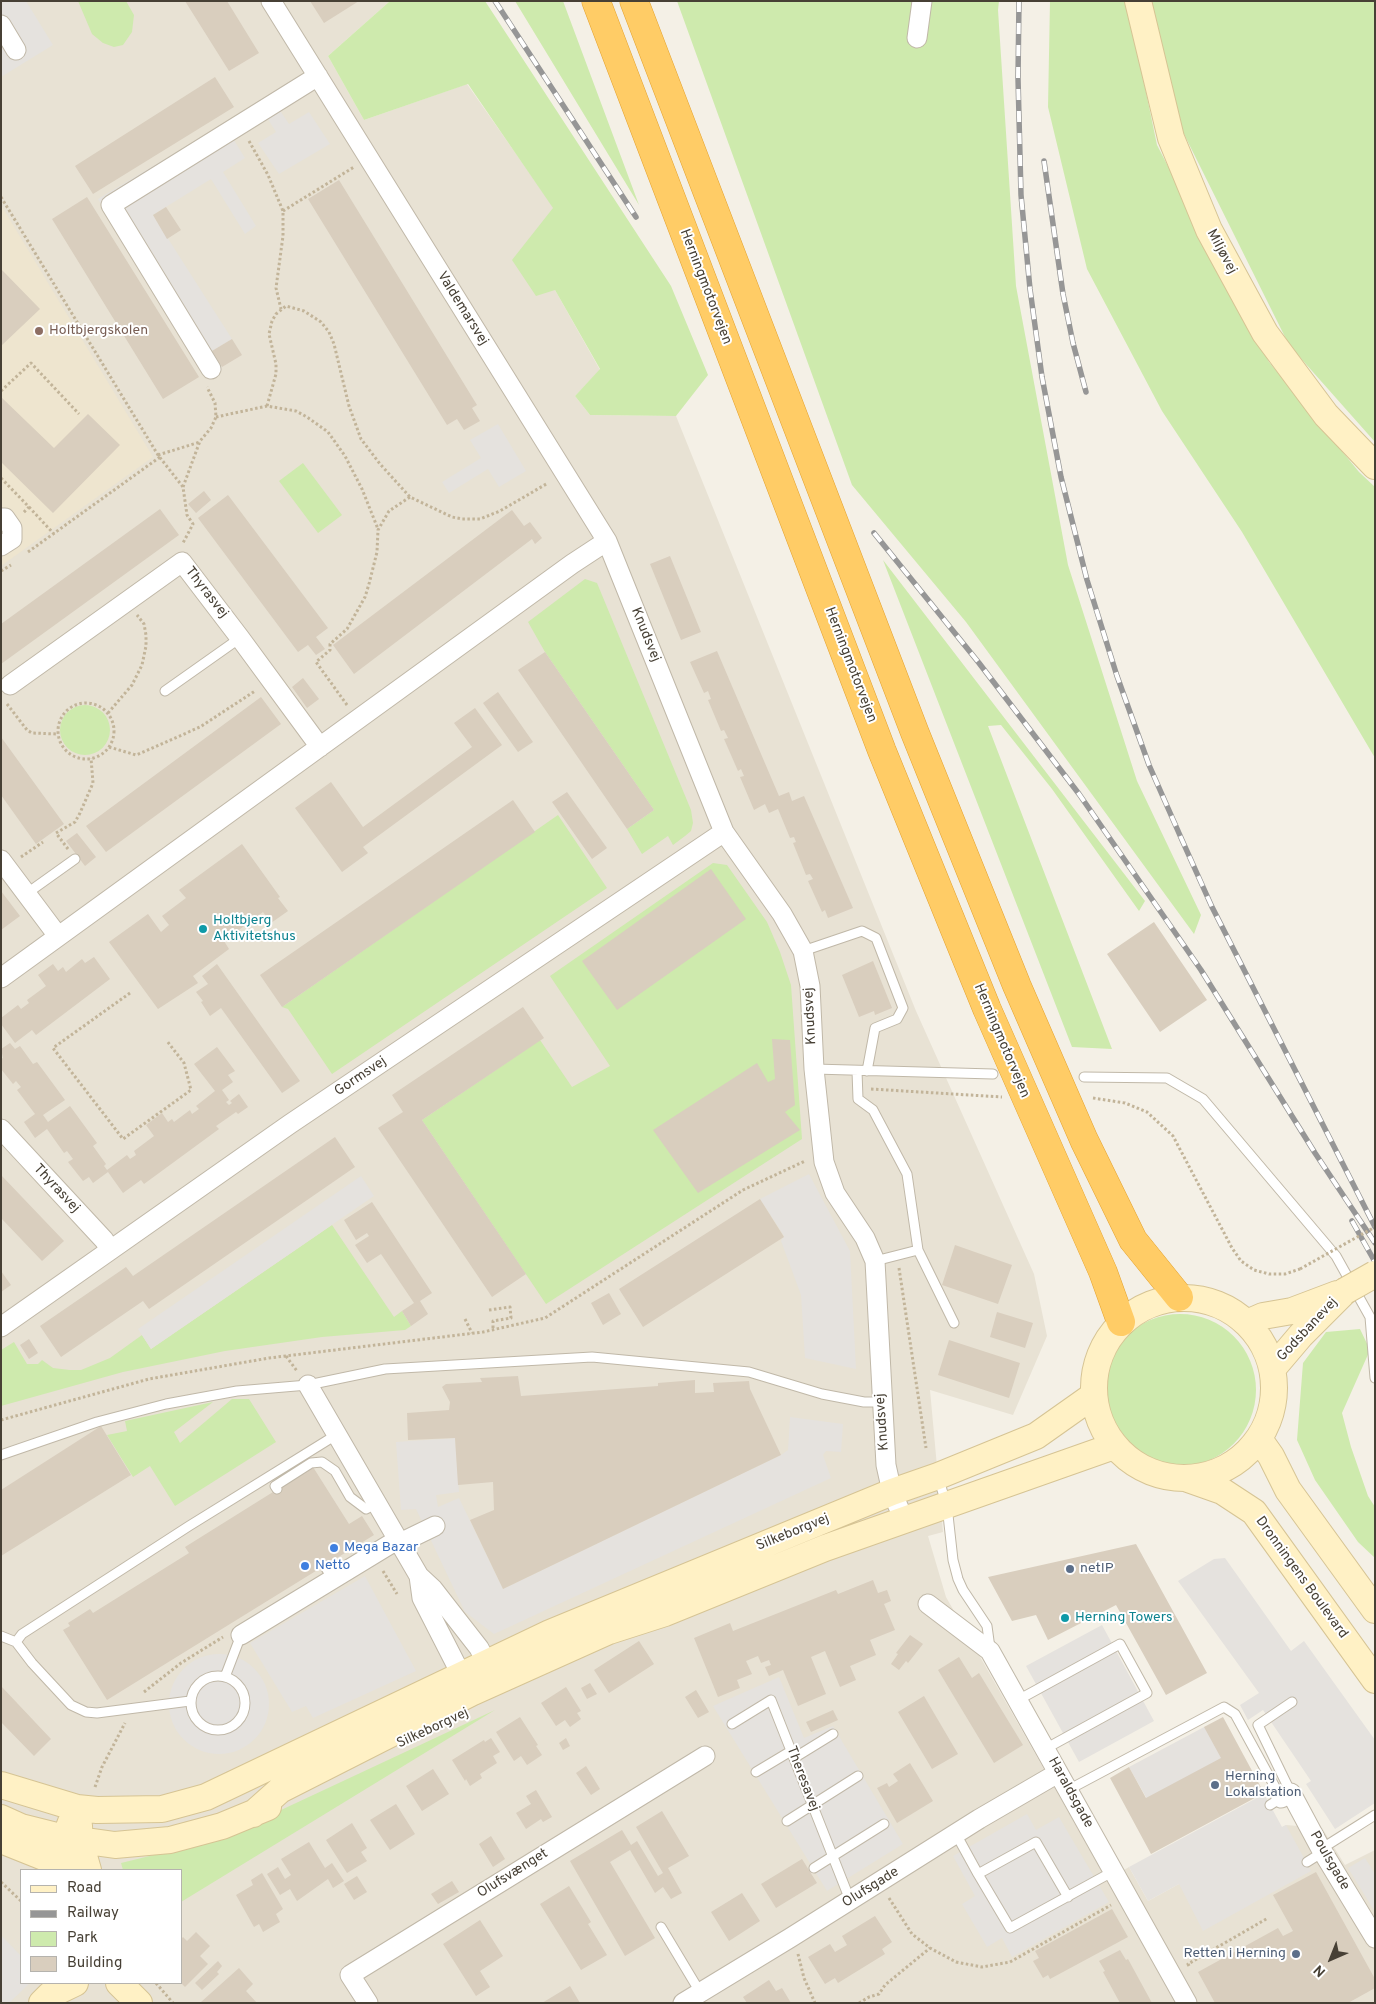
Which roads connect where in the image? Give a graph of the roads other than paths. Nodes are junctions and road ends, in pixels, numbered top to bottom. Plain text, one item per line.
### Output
1 (271, 1) edge
2 (596, 1) edge
3 (634, 1) edge
4 (922, 1) edge
5 (1138, 1) edge
6 (1, 25) edge
7 (917, 38) dead end
8 (16, 50) dead end
9 (318, 76) junction
10 (210, 369) road end
11 (1375, 466) edge
12 (1, 518) edge
13 (607, 541) junction
14 (1, 546) edge
15 (240, 638) junction
16 (6, 691) edge
17 (165, 691) dead end
18 (320, 747) junction
19 (724, 832) junction
20 (76, 859) dead end
21 (4, 864) edge
22 (26, 894) junction
23 (58, 936) junction
24 (803, 951) junction
25 (1, 978) edge
26 (814, 1069) junction
27 (857, 1071) junction
28 (867, 1071) junction
29 (993, 1074) dead end
30 (1084, 1077) dead end
31 (1, 1129) edge
32 (110, 1249) junction
33 (918, 1250) junction
34 (875, 1261) junction
35 (1375, 1274) edge
36 (1344, 1291) junction
37 (1178, 1297) junction
38 (1121, 1322) junction
39 (954, 1323) dead end
40 (1247, 1323) junction
41 (1, 1327) edge
42 (1272, 1368) junction
43 (1375, 1378) edge
44 (308, 1385) junction
45 (1094, 1395) junction
46 (882, 1402) junction
47 (336, 1434) junction
48 (1259, 1439) junction
49 (1114, 1446) junction
50 (1, 1455) edge
51 (938, 1476) junction
52 (1188, 1478) junction
53 (278, 1489) dead end
54 (892, 1492) junction
55 (376, 1504) junction
56 (947, 1506) junction
57 (904, 1520) junction
58 (435, 1526) dead end
59 (398, 1542) junction
60 (419, 1576) junction
61 (928, 1604) dead end
62 (1375, 1610) edge
63 (664, 1613) junction
64 (241, 1635) joint
65 (1, 1636) edge
66 (16, 1642) junction
67 (990, 1651) junction
68 (492, 1672) junction
69 (226, 1677) junction
70 (1375, 1680) edge
71 (466, 1684) junction
72 (1018, 1700) junction
73 (190, 1701) junction
74 (1292, 1702) dead end
75 (732, 1724) dead end
76 (833, 1734) dead end
77 (1045, 1750) junction
78 (793, 1755) junction
79 (706, 1756) dead end
80 (756, 1772) dead end
81 (1058, 1773) junction
82 (858, 1776) dead end
83 (1, 1784) edge
84 (1068, 1790) junction
85 (1280, 1799) junction
86 (812, 1805) junction
87 (77, 1808) junction
88 (253, 1814) junction
89 (1375, 1815) edge
90 (1, 1818) edge
91 (787, 1821) dead end
92 (884, 1824) dead end
93 (956, 1834) junction
94 (1, 1840) edge
95 (72, 1840) junction
96 (1317, 1854) junction
97 (832, 1856) junction
98 (62, 1867) edge
99 (814, 1868) dead end
100 (87, 1869) edge
101 (1114, 1871) junction
102 (978, 1874) junction
103 (1068, 1897) junction
104 (850, 1900) junction
105 (661, 1927) dead end
106 (1375, 1938) edge
107 (73, 1984) edge
108 (120, 1984) edge
109 (142, 1984) edge
110 (700, 1992) junction
111 (48, 1997) edge
112 (138, 2003) edge
113 (157, 2003) edge
114 (368, 2003) edge
115 (683, 2003) edge
116 (1187, 2003) edge

1 - 9 street, Valdemarsvej
2 - 38 highway, Herningmotorvejen
3 - 37 highway
4 - 7 street
5 - 11 main road, Miljøvej
6 - 8 street
9 - 10 street
9 - 13 street, Valdemarsvej
12 - 14 street
13 - 18 street
13 - 19 street, Knudsvej
15 - 16 street, Thyrasvej
15 - 17 lane
15 - 18 street, Thyrasvej
18 - 23 street
19 - 24 street, Knudsvej
19 - 32 street, Gormsvej
20 - 22 lane
21 - 22 street
22 - 23 street
23 - 25 street
24 - 26 street, Knudsvej
24 - 28 lane
26 - 27 lane
26 - 34 street, Knudsvej
27 - 28 lane
27 - 33 lane
28 - 29 lane
30 - 43 lane
31 - 32 street, Thyrasvej
32 - 41 street, Gormsvej
33 - 34 lane
33 - 39 lane
34 - 46 street, Knudsvej
35 - 36 main road, Godsbanevej, bridge
36 - 40 main road, Godsbanevej
36 - 42 main road, Godsbanevej
37 - 38 main road
37 - 40 main road
38 - 45 main road
40 - 42 main road
42 - 48 main road
44 - 46 lane
44 - 47 street
44 - 50 lane
45 - 49 main road
45 - 51 main road, Silkeborgvej
46 - 54 street, Knudsvej
47 - 55 street
47 - 66 lane
48 - 52 main road
48 - 62 main road
49 - 52 main road
49 - 56 main road, Silkeborgvej
51 - 54 main road, Silkeborgvej
51 - 56 lane
52 - 70 main road, Dronningens Boulevard
53 - 55 lane
54 - 57 street, Knudsvej
54 - 68 main road, Silkeborgvej
55 - 59 street
56 - 57 main road, Silkeborgvej
56 - 67 lane
57 - 63 main road, Silkeborgvej
58 - 59 street
59 - 60 street
59 - 64 street
60 - 68 street
60 - 71 street
61 - 67 street, Haraldsgade
63 - 68 main road, Silkeborgvej
63 - 88 main road, Silkeborgvej
64 - 69 lane
65 - 66 lane
66 - 73 lane
67 - 72 street, Haraldsgade
68 - 71 main road, Silkeborgvej
69 - 73 lane
69 - 73 lane
71 - 87 main road, Silkeborgvej
71 - 88 main road, Silkeborgvej
72 - 77 street, Haraldsgade
72 - 77 lane
74 - 85 lane
75 - 78 lane, Theresavej
76 - 78 lane
77 - 81 street, Haraldsgade
78 - 80 lane
78 - 86 lane, Theresavej
79 - 114 street, Olufsvænget
81 - 84 street, Haraldsgade
81 - 93 street, Olufsgade
82 - 86 lane
83 - 87 main road, Silkeborgvej
84 - 85 lane
84 - 101 street, Haraldsgade
85 - 96 street, Poulsgade
86 - 91 lane
86 - 97 lane, Theresavej
87 - 95 main road
88 - 95 main road, Silkeborgvej
89 - 96 lane
90 - 95 main road, Silkeborgvej
92 - 97 lane
93 - 102 lane
93 - 104 street, Olufsgade
94 - 98 main road
95 - 98 main road
95 - 100 main road
96 - 106 street, Poulsgade
97 - 99 lane
97 - 104 lane, Theresavej
101 - 103 lane
101 - 116 street, Haraldsgade
102 - 103 lane
102 - 103 lane
104 - 110 street, Olufsgade
105 - 110 lane
107 - 111 main road
108 - 112 main road
109 - 113 main road
110 - 115 street, Olufsgade

